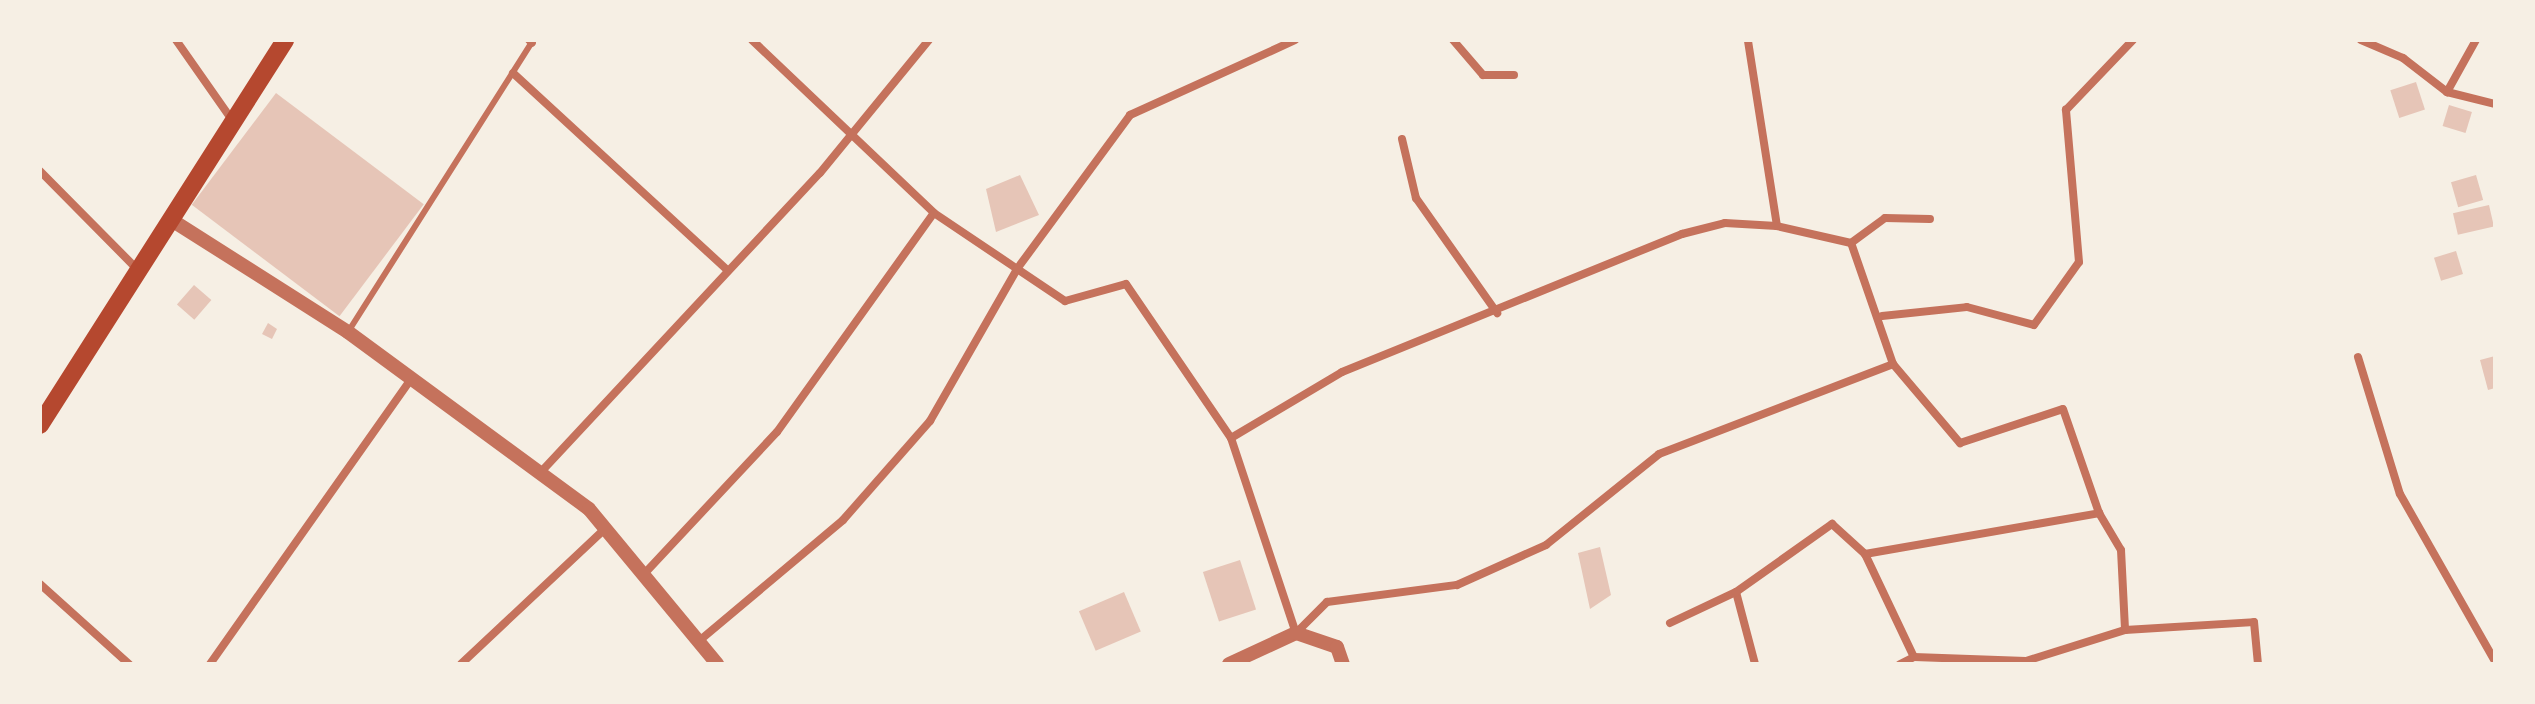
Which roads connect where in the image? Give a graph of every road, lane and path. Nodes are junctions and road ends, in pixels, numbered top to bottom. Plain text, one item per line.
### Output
1 (176, 40) edge
2 (752, 40) edge
3 (929, 40) edge
4 (1295, 40) edge
5 (1453, 40) edge
6 (1748, 40) edge
7 (2133, 40) edge
8 (2361, 40) edge
9 (2476, 40) edge
10 (532, 41) edge
11 (277, 44) edge
12 (513, 73) junction
13 (1514, 75) dead end
14 (2447, 92) junction
15 (2495, 104) edge
16 (233, 121) junction
17 (853, 133) junction
18 (1402, 139) dead end
19 (40, 171) edge
20 (934, 213) junction
21 (170, 219) junction
22 (1930, 219) dead end
23 (1777, 226) junction
24 (1851, 243) junction
25 (137, 269) junction
26 (1017, 269) junction
27 (728, 271) junction
28 (1497, 313) junction
29 (1882, 316) junction
30 (348, 332) junction
31 (2358, 357) dead end
32 (1893, 364) junction
33 (410, 380) junction
34 (40, 425) edge
35 (1231, 438) junction
36 (540, 473) junction
37 (2099, 513) junction
38 (607, 527) junction
39 (1865, 554) junction
40 (645, 573) junction
41 (40, 584) edge
42 (1736, 592) junction
43 (1670, 623) dead end
44 (2125, 630) junction
45 (1296, 633) junction
46 (699, 641) junction
47 (1914, 657) junction
48 (2495, 661) edge
49 (129, 664) edge
50 (210, 664) edge
51 (461, 664) edge
52 (717, 664) edge
53 (1229, 664) edge
54 (1343, 664) edge
55 (1755, 664) edge
56 (1900, 664) edge
57 (2258, 664) edge

1 - 16 street
2 - 17 street
3 - 17 street
4 - 26 street
5 - 13 street
6 - 23 street
7 - 29 street
8 - 14 street
9 - 14 street
10 - 12 lane
11 - 16 main road
12 - 27 street
12 - 30 lane
14 - 15 street
16 - 21 main road
17 - 20 street
17 - 27 street
18 - 28 street
19 - 25 street
20 - 26 street
20 - 40 street
21 - 25 main road
21 - 30 street
22 - 24 street
23 - 24 street
23 - 28 street
24 - 29 street
25 - 34 main road
26 - 35 street
26 - 46 street
27 - 36 street
28 - 35 street
29 - 32 street
30 - 33 street
31 - 48 street
32 - 37 street
32 - 45 street
33 - 36 street
33 - 50 street
35 - 45 street
36 - 38 street
37 - 39 street
37 - 44 street
38 - 40 street
38 - 51 street
39 - 42 street
39 - 47 street
40 - 46 street
41 - 49 street
42 - 43 street
42 - 55 street
44 - 47 street
44 - 57 street
45 - 53 street
45 - 54 street
46 - 52 street
47 - 56 street

